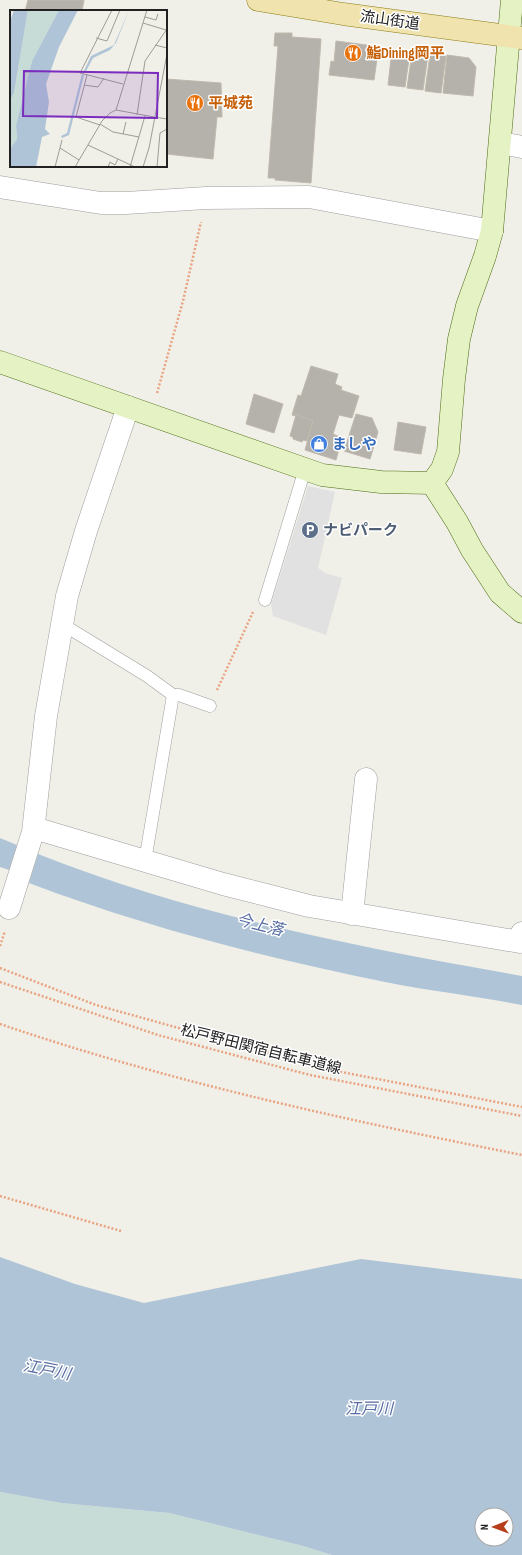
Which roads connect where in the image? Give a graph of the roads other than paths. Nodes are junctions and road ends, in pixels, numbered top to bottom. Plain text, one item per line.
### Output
1 (258, 0) edge
2 (512, 0) edge
3 (516, 37) edge
4 (501, 144) junction
5 (522, 147) edge
6 (0, 187) edge
7 (492, 231) junction
8 (0, 362) edge
9 (128, 407) junction
10 (305, 469) junction
11 (432, 483) junction
12 (264, 600) road end
13 (522, 612) edge
14 (62, 624) junction
15 (172, 695) junction
16 (210, 706) road end
17 (366, 778) dead end
18 (33, 830) junction
19 (145, 861) junction
20 (4, 906) edge
21 (352, 914) junction
22 (522, 933) edge

1 - 3 main road, 流山街道
2 - 3 street
3 - 4 street
4 - 5 street
4 - 7 street
6 - 7 street
7 - 11 street
8 - 9 street
9 - 10 street
9 - 14 street
10 - 11 street
10 - 12 lane
11 - 13 street
14 - 15 lane
14 - 18 street
15 - 16 lane
15 - 19 lane
17 - 21 street
18 - 19 street
18 - 20 street
19 - 21 street
21 - 22 street

